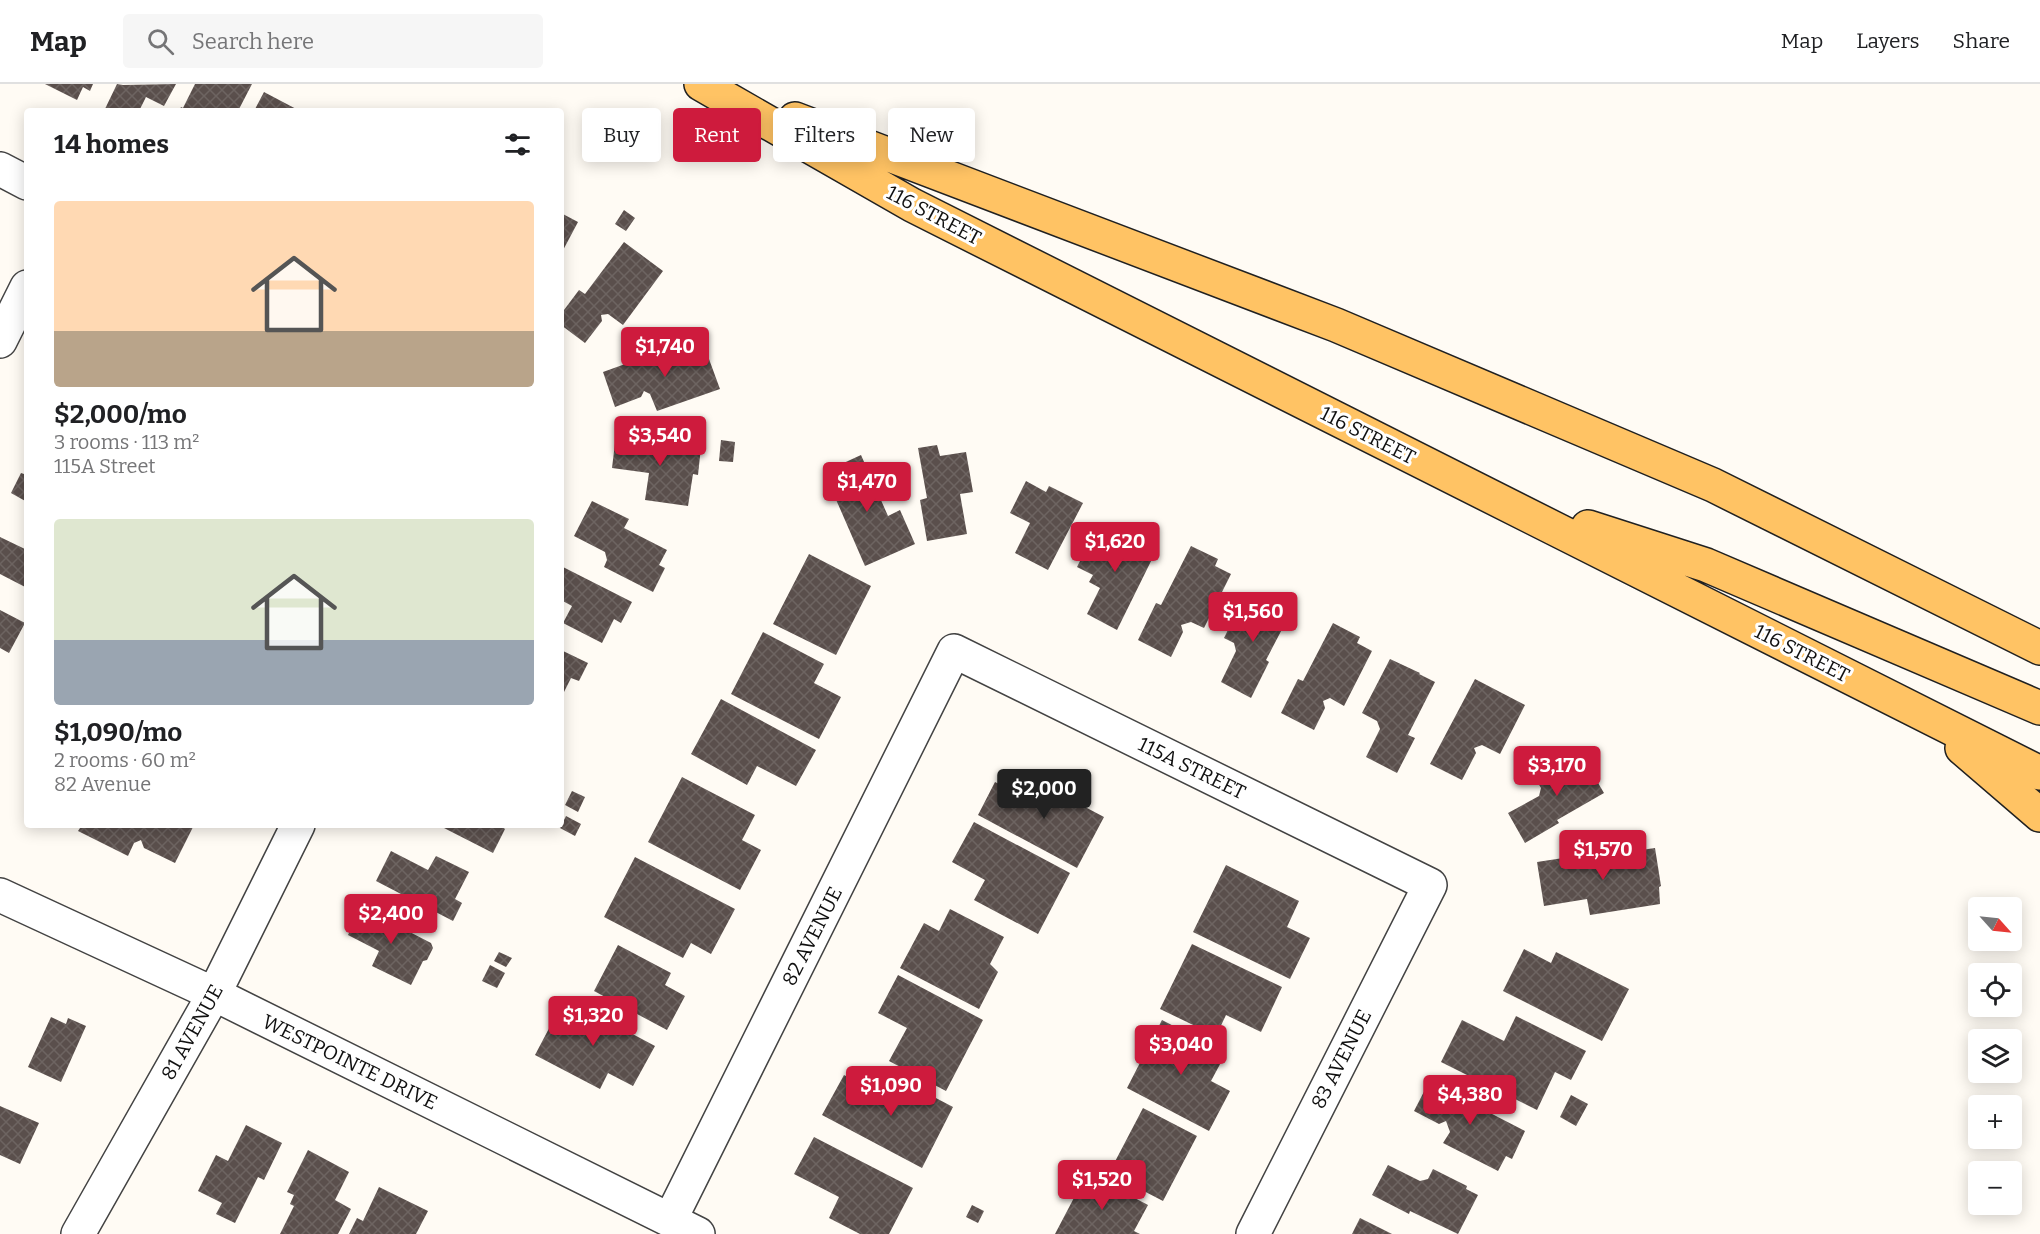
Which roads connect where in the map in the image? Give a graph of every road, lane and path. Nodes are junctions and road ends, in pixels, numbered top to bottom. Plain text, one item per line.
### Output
1 (702, 84) edge
2 (0, 169) edge
3 (24, 181) edge
4 (24, 293) edge
5 (0, 341) edge
6 (1486, 495) junction
7 (2033, 643) edge
8 (954, 651) joint
9 (2040, 708) edge
10 (1921, 713) junction
11 (2040, 773) edge
12 (2040, 815) edge
13 (297, 828) edge
14 (1430, 885) joint
15 (0, 894) edge
16 (214, 994) junction
17 (684, 1227) edge
18 (78, 1234) edge
19 (1253, 1234) edge

1 - 6 main road, 116 STREET
1 - 7 main road, 116 STREET
2 - 3 street
4 - 5 street
6 - 9 main road
6 - 10 main road, 116 STREET
8 - 14 street, 115A STREET
8 - 17 street, 82 AVENUE
10 - 11 main road, 116 STREET
10 - 12 main road
13 - 16 street, 81 AVENUE
14 - 19 street, 83 AVENUE
15 - 16 street, WESTPOINTE DRIVE
16 - 17 street, WESTPOINTE DRIVE
16 - 18 street, 81 AVENUE

